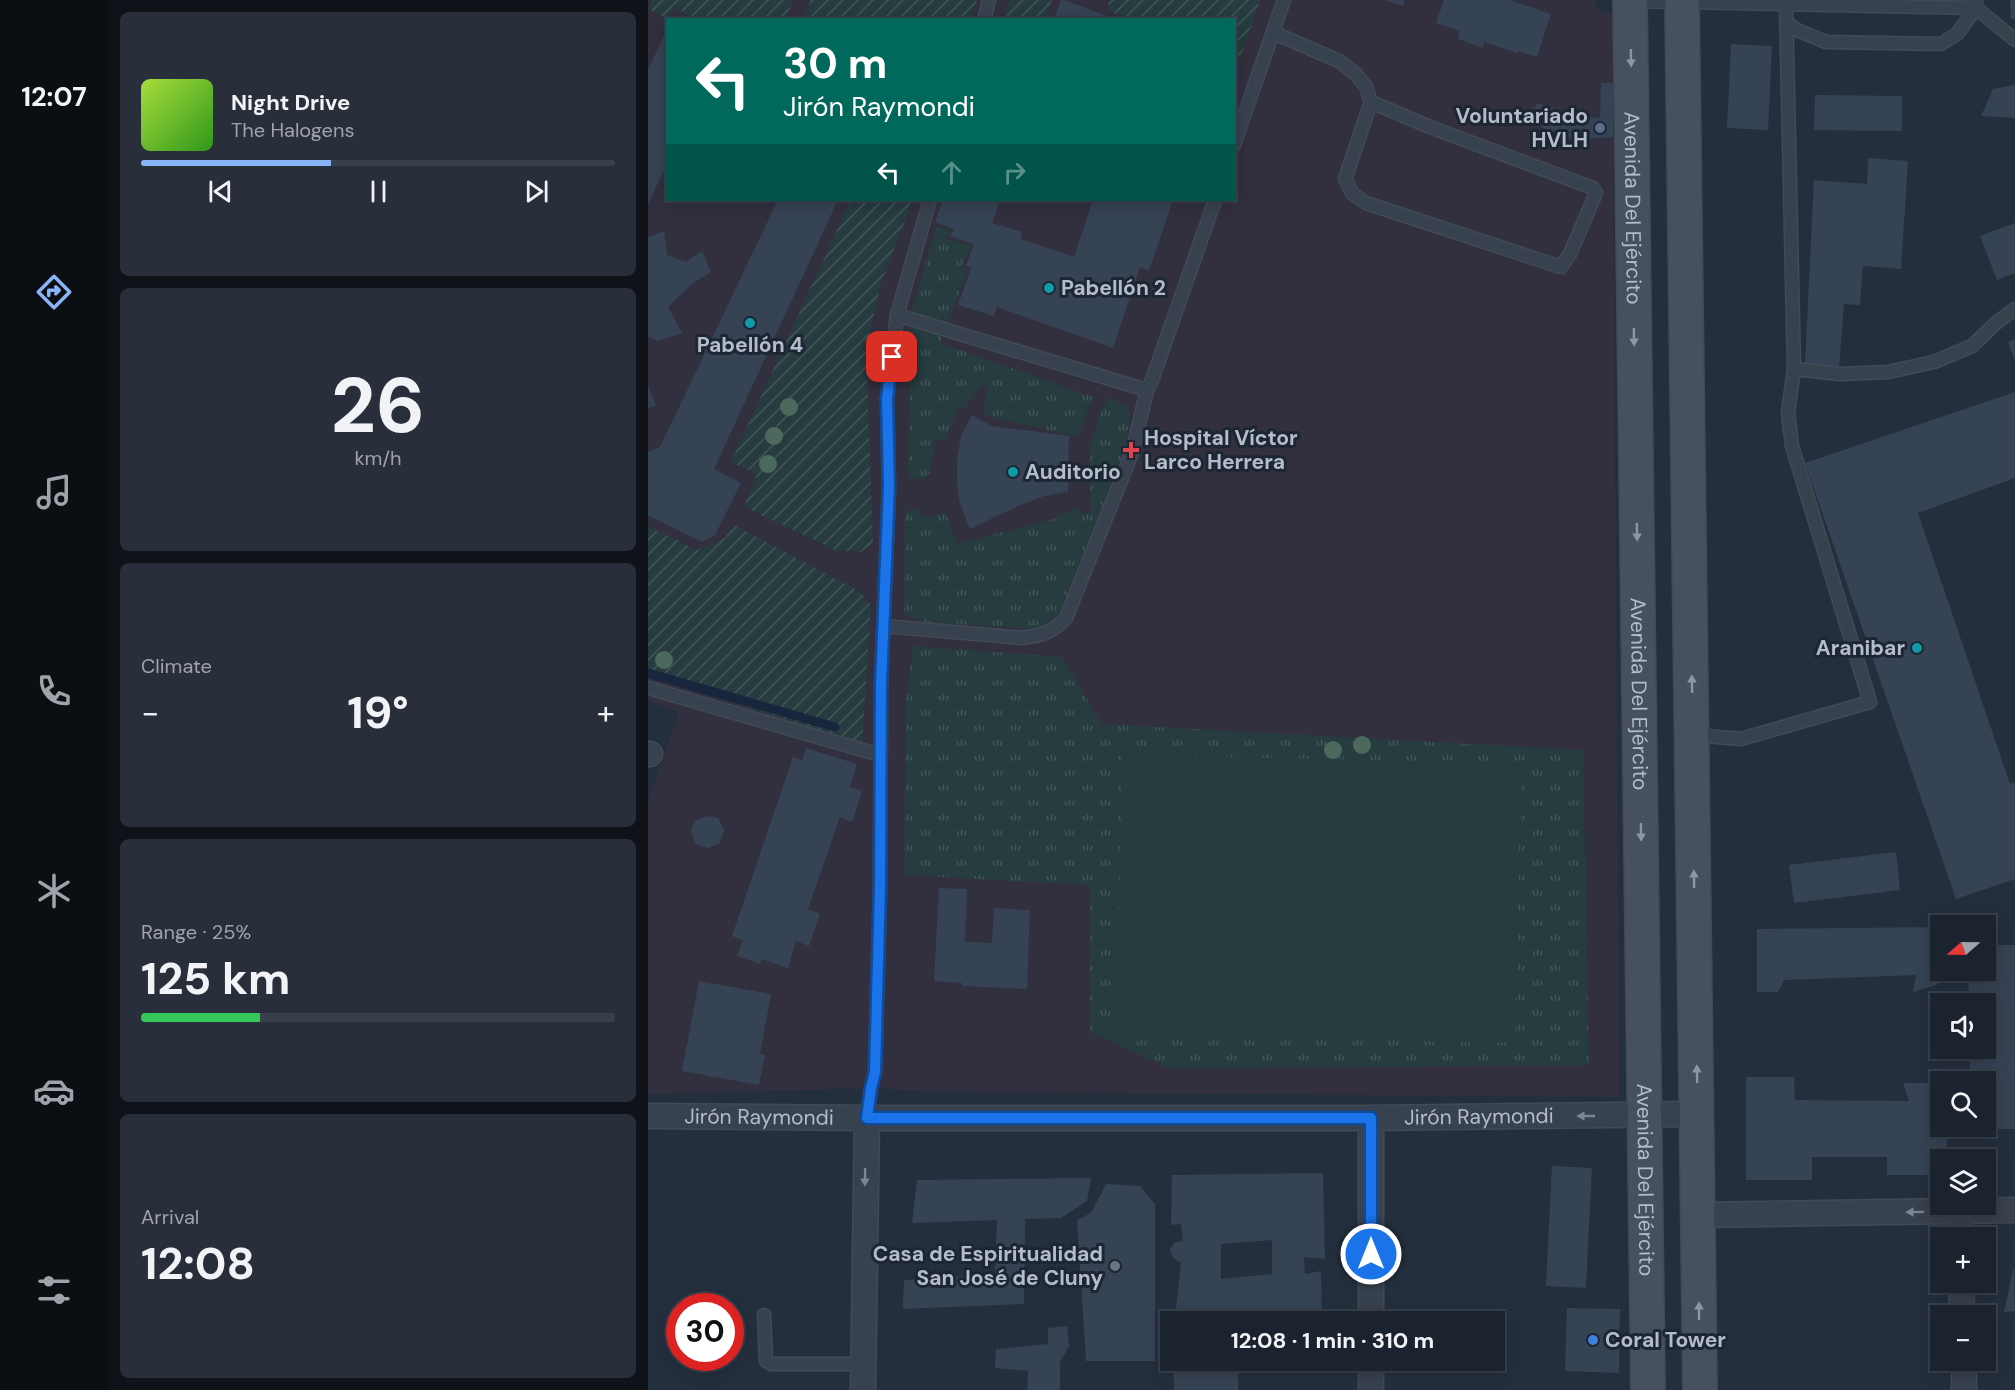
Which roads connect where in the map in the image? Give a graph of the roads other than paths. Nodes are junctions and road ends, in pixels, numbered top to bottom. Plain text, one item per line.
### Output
1 (989, 0) edge
2 (1284, 0) edge
3 (1630, 1) edge
4 (1682, 1) edge
5 (1786, 4) junction
6 (1976, 4) edge
7 (984, 18) edge
8 (1786, 22) junction
9 (1274, 33) junction
10 (2015, 40) edge
11 (1371, 102) junction
12 (1236, 139) edge
13 (930, 201) edge
14 (1215, 201) edge
15 (2015, 309) edge
16 (897, 315) junction
17 (1794, 369) junction
18 (1147, 390) junction
19 (884, 626) junction
20 (648, 688) edge
21 (1692, 735) junction
22 (880, 755) junction
23 (1697, 1114) junction
24 (648, 1116) edge
25 (1644, 1116) junction
26 (867, 1118) junction
27 (1371, 1118) junction
28 (2015, 1210) edge
29 (1996, 1211) edge
30 (1930, 1212) edge
31 (1698, 1215) junction
32 (1371, 1311) edge
33 (764, 1314) dead end
34 (863, 1364) junction
35 (1371, 1371) edge
36 (1964, 1371) edge
37 (863, 1390) edge
38 (1371, 1390) edge
39 (1648, 1390) edge
40 (1700, 1390) edge
41 (1965, 1390) edge

1 - 7 lane
2 - 9 lane
3 - 4 lane
3 -> 25 main road, Avenida Del Ejército
4 - 5 lane
21 -> 4 main road
5 - 6 lane
5 - 8 lane
6 - 8 lane
6 - 10 lane
8 - 17 lane
9 - 11 lane
9 - 12 lane
11 - 11 lane
13 - 16 lane
14 - 18 lane
15 - 17 lane
16 - 18 lane
16 - 19 lane
17 - 21 lane
18 - 19 lane
19 - 22 lane
20 - 22 lane
23 -> 21 main road
22 - 26 lane
23 - 25 street, Jirón Raymondi
23 - 31 main road
24 - 26 street, Jirón Raymondi
25 -> 27 street, Jirón Raymondi
25 - 39 main road, Avenida Del Ejército
26 - 27 street, Jirón Raymondi
26 -> 34 street
27 - 32 street
28 - 29 street
30 -> 31 street
40 -> 31 main road
33 - 34 lane
34 - 37 street
35 - 38 street
36 - 41 street

